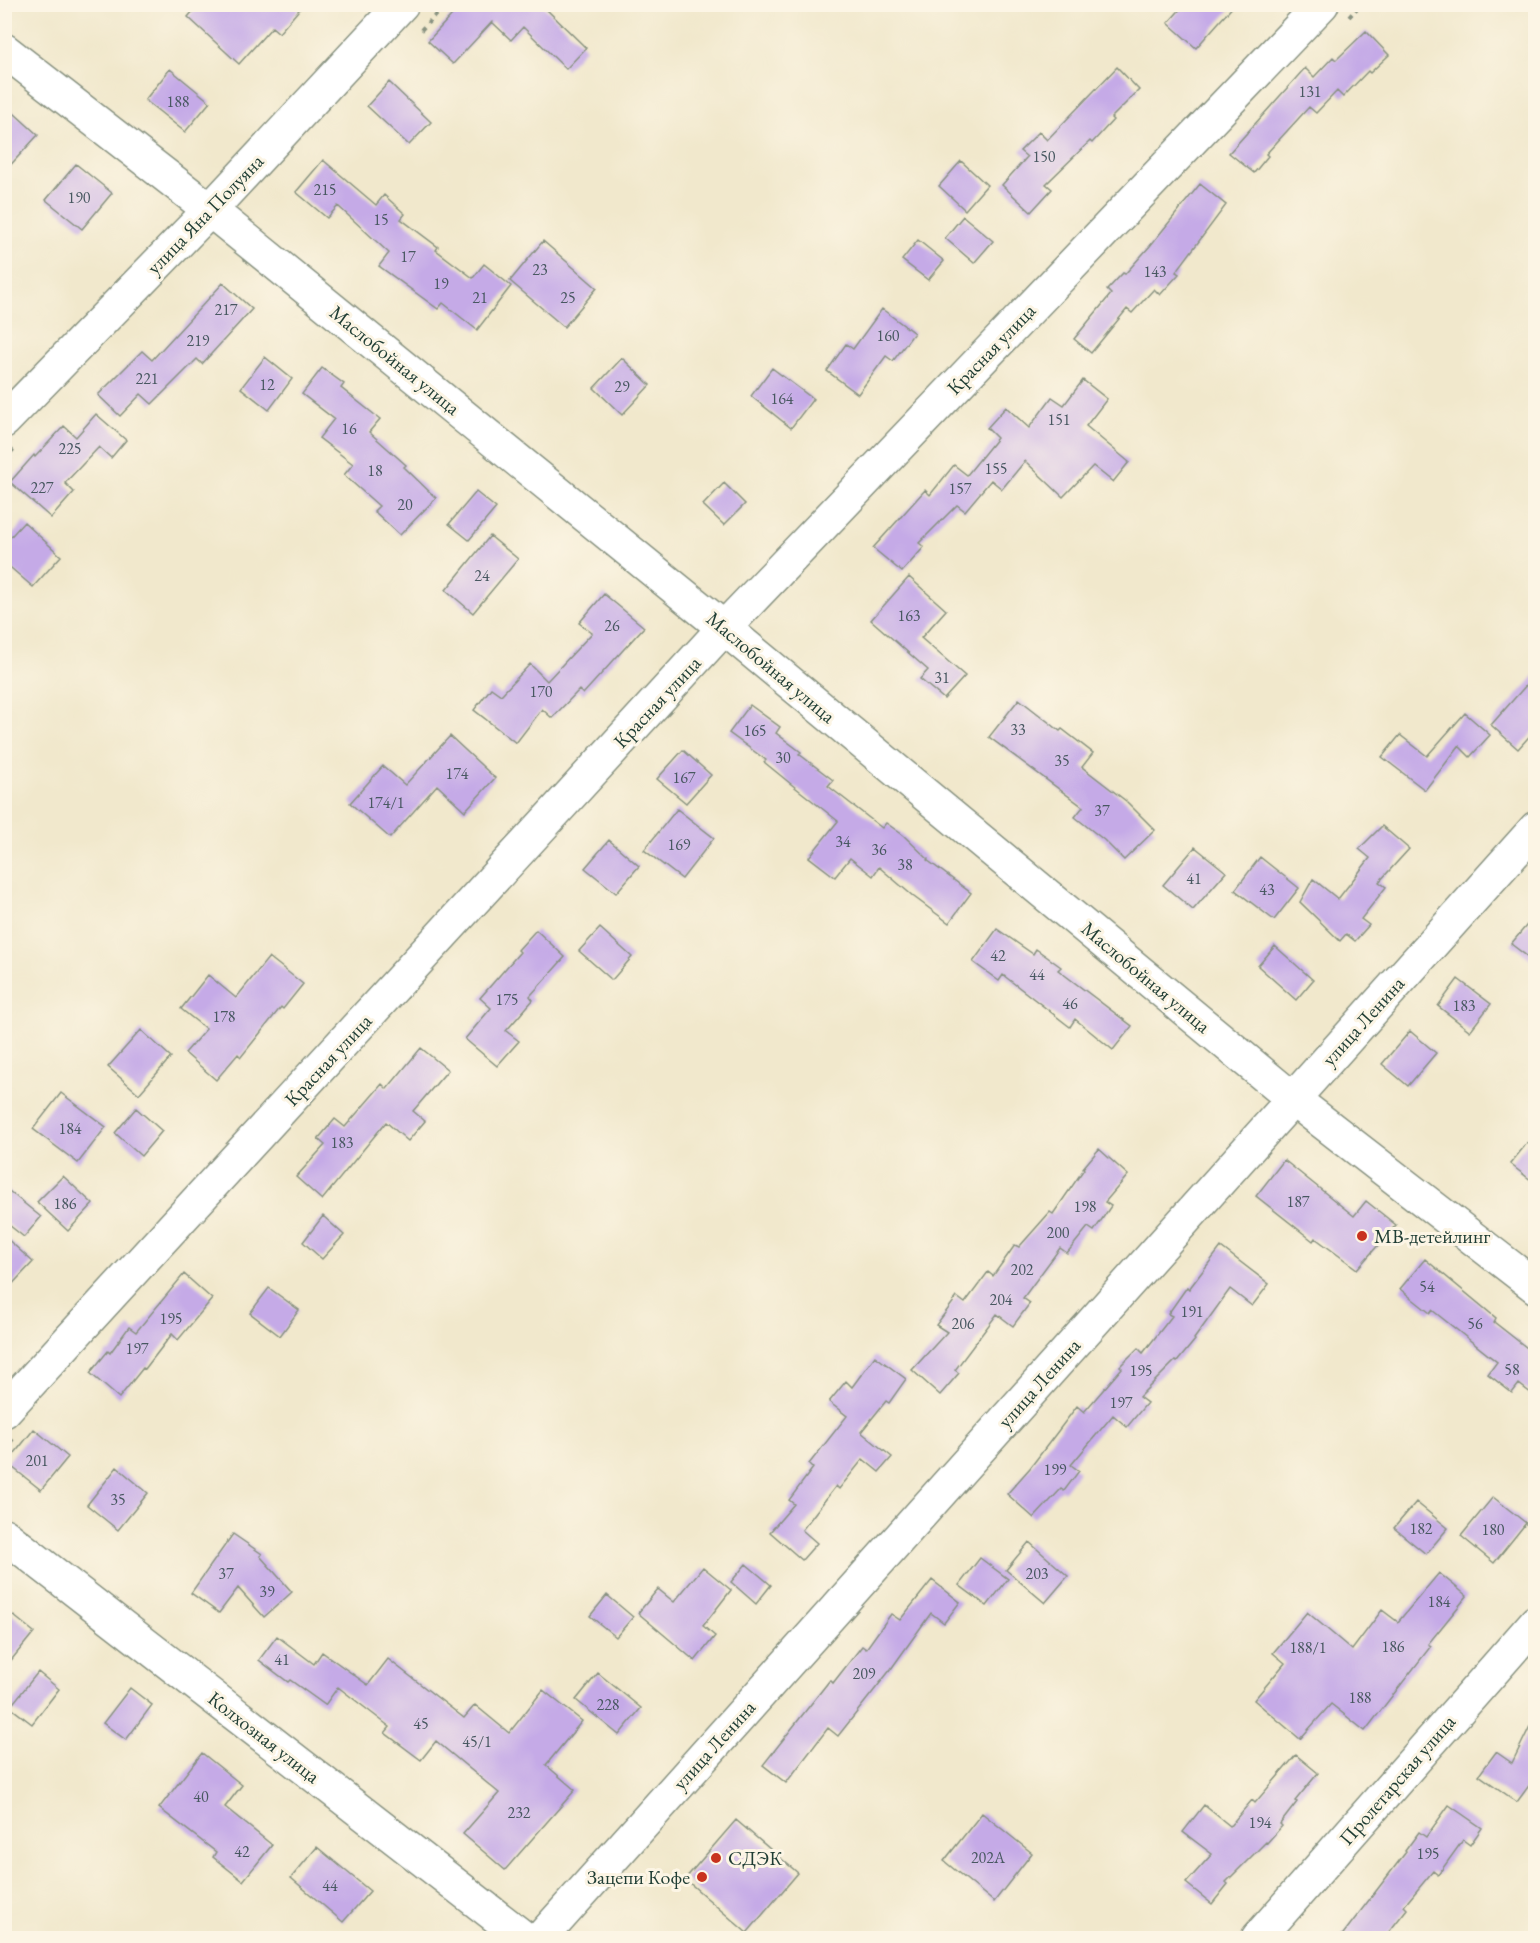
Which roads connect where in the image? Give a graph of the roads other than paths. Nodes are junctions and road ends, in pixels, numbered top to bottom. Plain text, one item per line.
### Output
1 (402, 4) edge
2 (1322, 4) edge
3 (4, 50) edge
4 (210, 210) junction
5 (4, 421) edge
6 (724, 628) junction
7 (1536, 828) edge
8 (1293, 1099) junction
9 (1536, 1287) edge
10 (4, 1412) edge
11 (4, 1535) edge
12 (1536, 1622) edge
13 (524, 1938) edge
14 (542, 1938) edge
15 (1258, 1938) edge

1 - 4 street, улица Яна Полуяна
2 - 6 street, Красная улица
3 - 4 street, Маслобойная улица
4 - 5 street, улица Яна Полуяна
4 - 6 street, Маслобойная улица
6 - 8 street, Маслобойная улица
6 - 10 street, Красная улица
7 - 8 street, улица Ленина
8 - 9 street, Маслобойная улица
8 - 14 street, улица Ленина
11 - 13 street, Колхозная улица
12 - 15 street, Пролетарская улица

